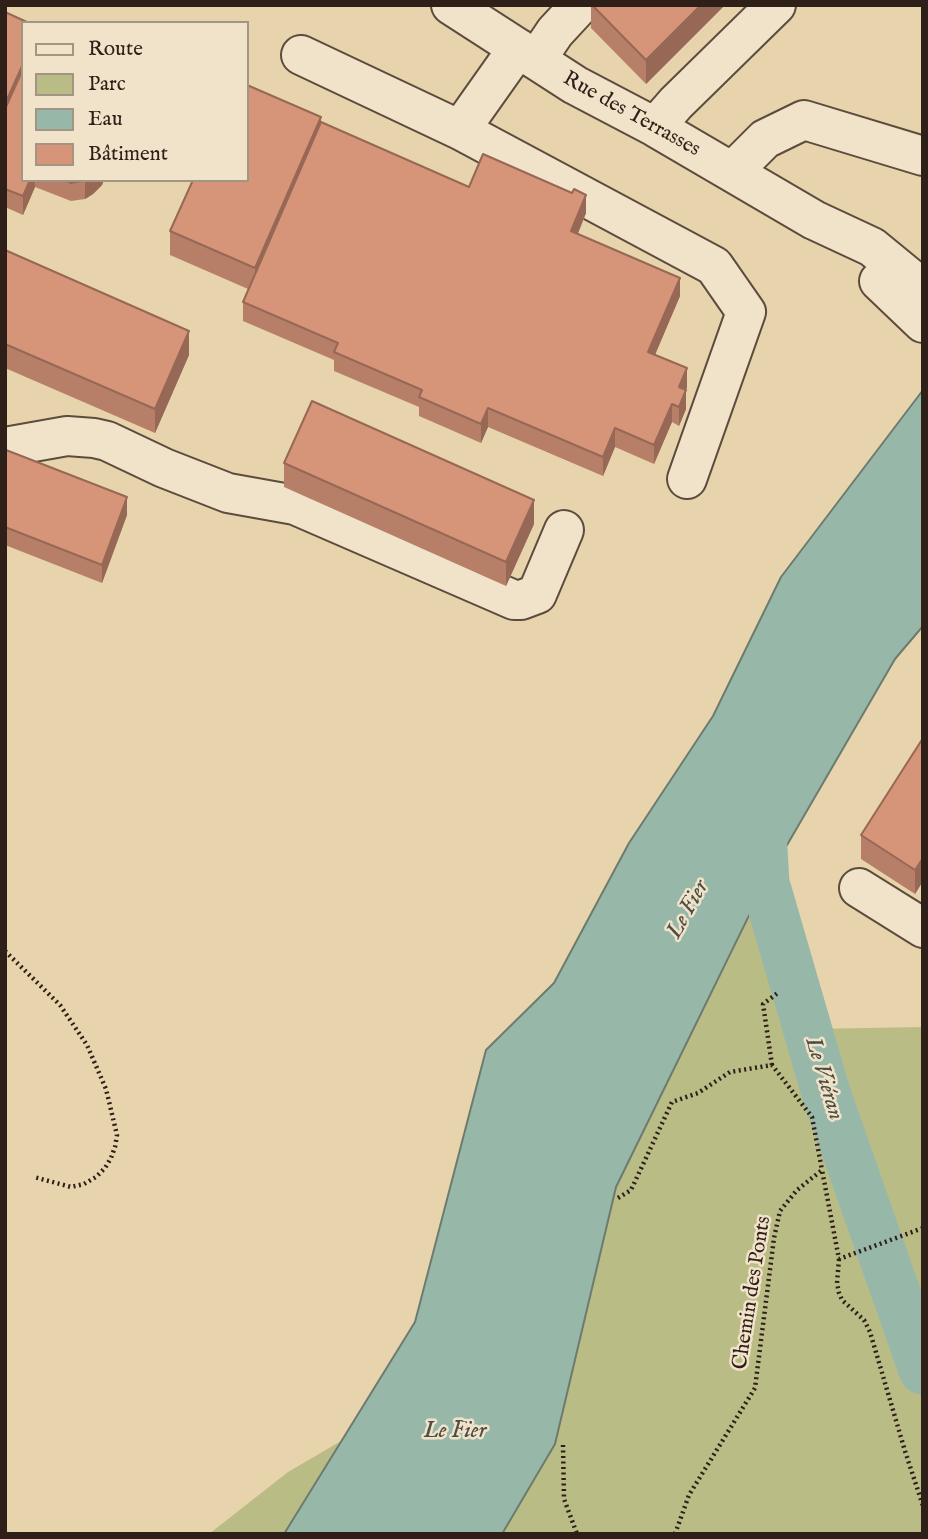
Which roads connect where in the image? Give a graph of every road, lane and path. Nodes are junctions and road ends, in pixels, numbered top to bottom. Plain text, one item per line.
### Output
1 (451, 5) edge
2 (580, 5) edge
3 (776, 5) edge
4 (527, 54) junction
5 (301, 55) dead end
6 (655, 127) junction
7 (460, 130) junction
8 (923, 156) edge
9 (732, 172) junction
10 (913, 297) edge
11 (5, 447) edge
12 (687, 480) dead end
13 (564, 530) dead end
14 (859, 888) dead end
15 (923, 928) edge
16 (5, 951) edge
17 (779, 992) dead end
18 (772, 1065) junction
19 (822, 1170) junction
20 (34, 1177) dead end
21 (618, 1198) dead end
22 (923, 1228) edge
23 (839, 1259) junction
24 (563, 1445) dead end
25 (923, 1506) edge
26 (577, 1534) edge
27 (675, 1534) edge

1 - 4 street, Rue des Terrasses
2 - 4 street
3 - 6 street
4 - 6 street, Rue des Terrasses
4 - 7 street
5 - 7 street
6 - 9 street, Rue des Terrasses
7 - 12 street
8 - 9 street
9 - 10 street, Rue des Terrasses
11 - 13 street
14 - 15 street
16 - 20 path
17 - 18 path
18 - 19 path
18 - 21 path
19 - 23 path
19 - 27 path, Chemin des Ponts
22 - 23 path
23 - 25 path
24 - 26 path

